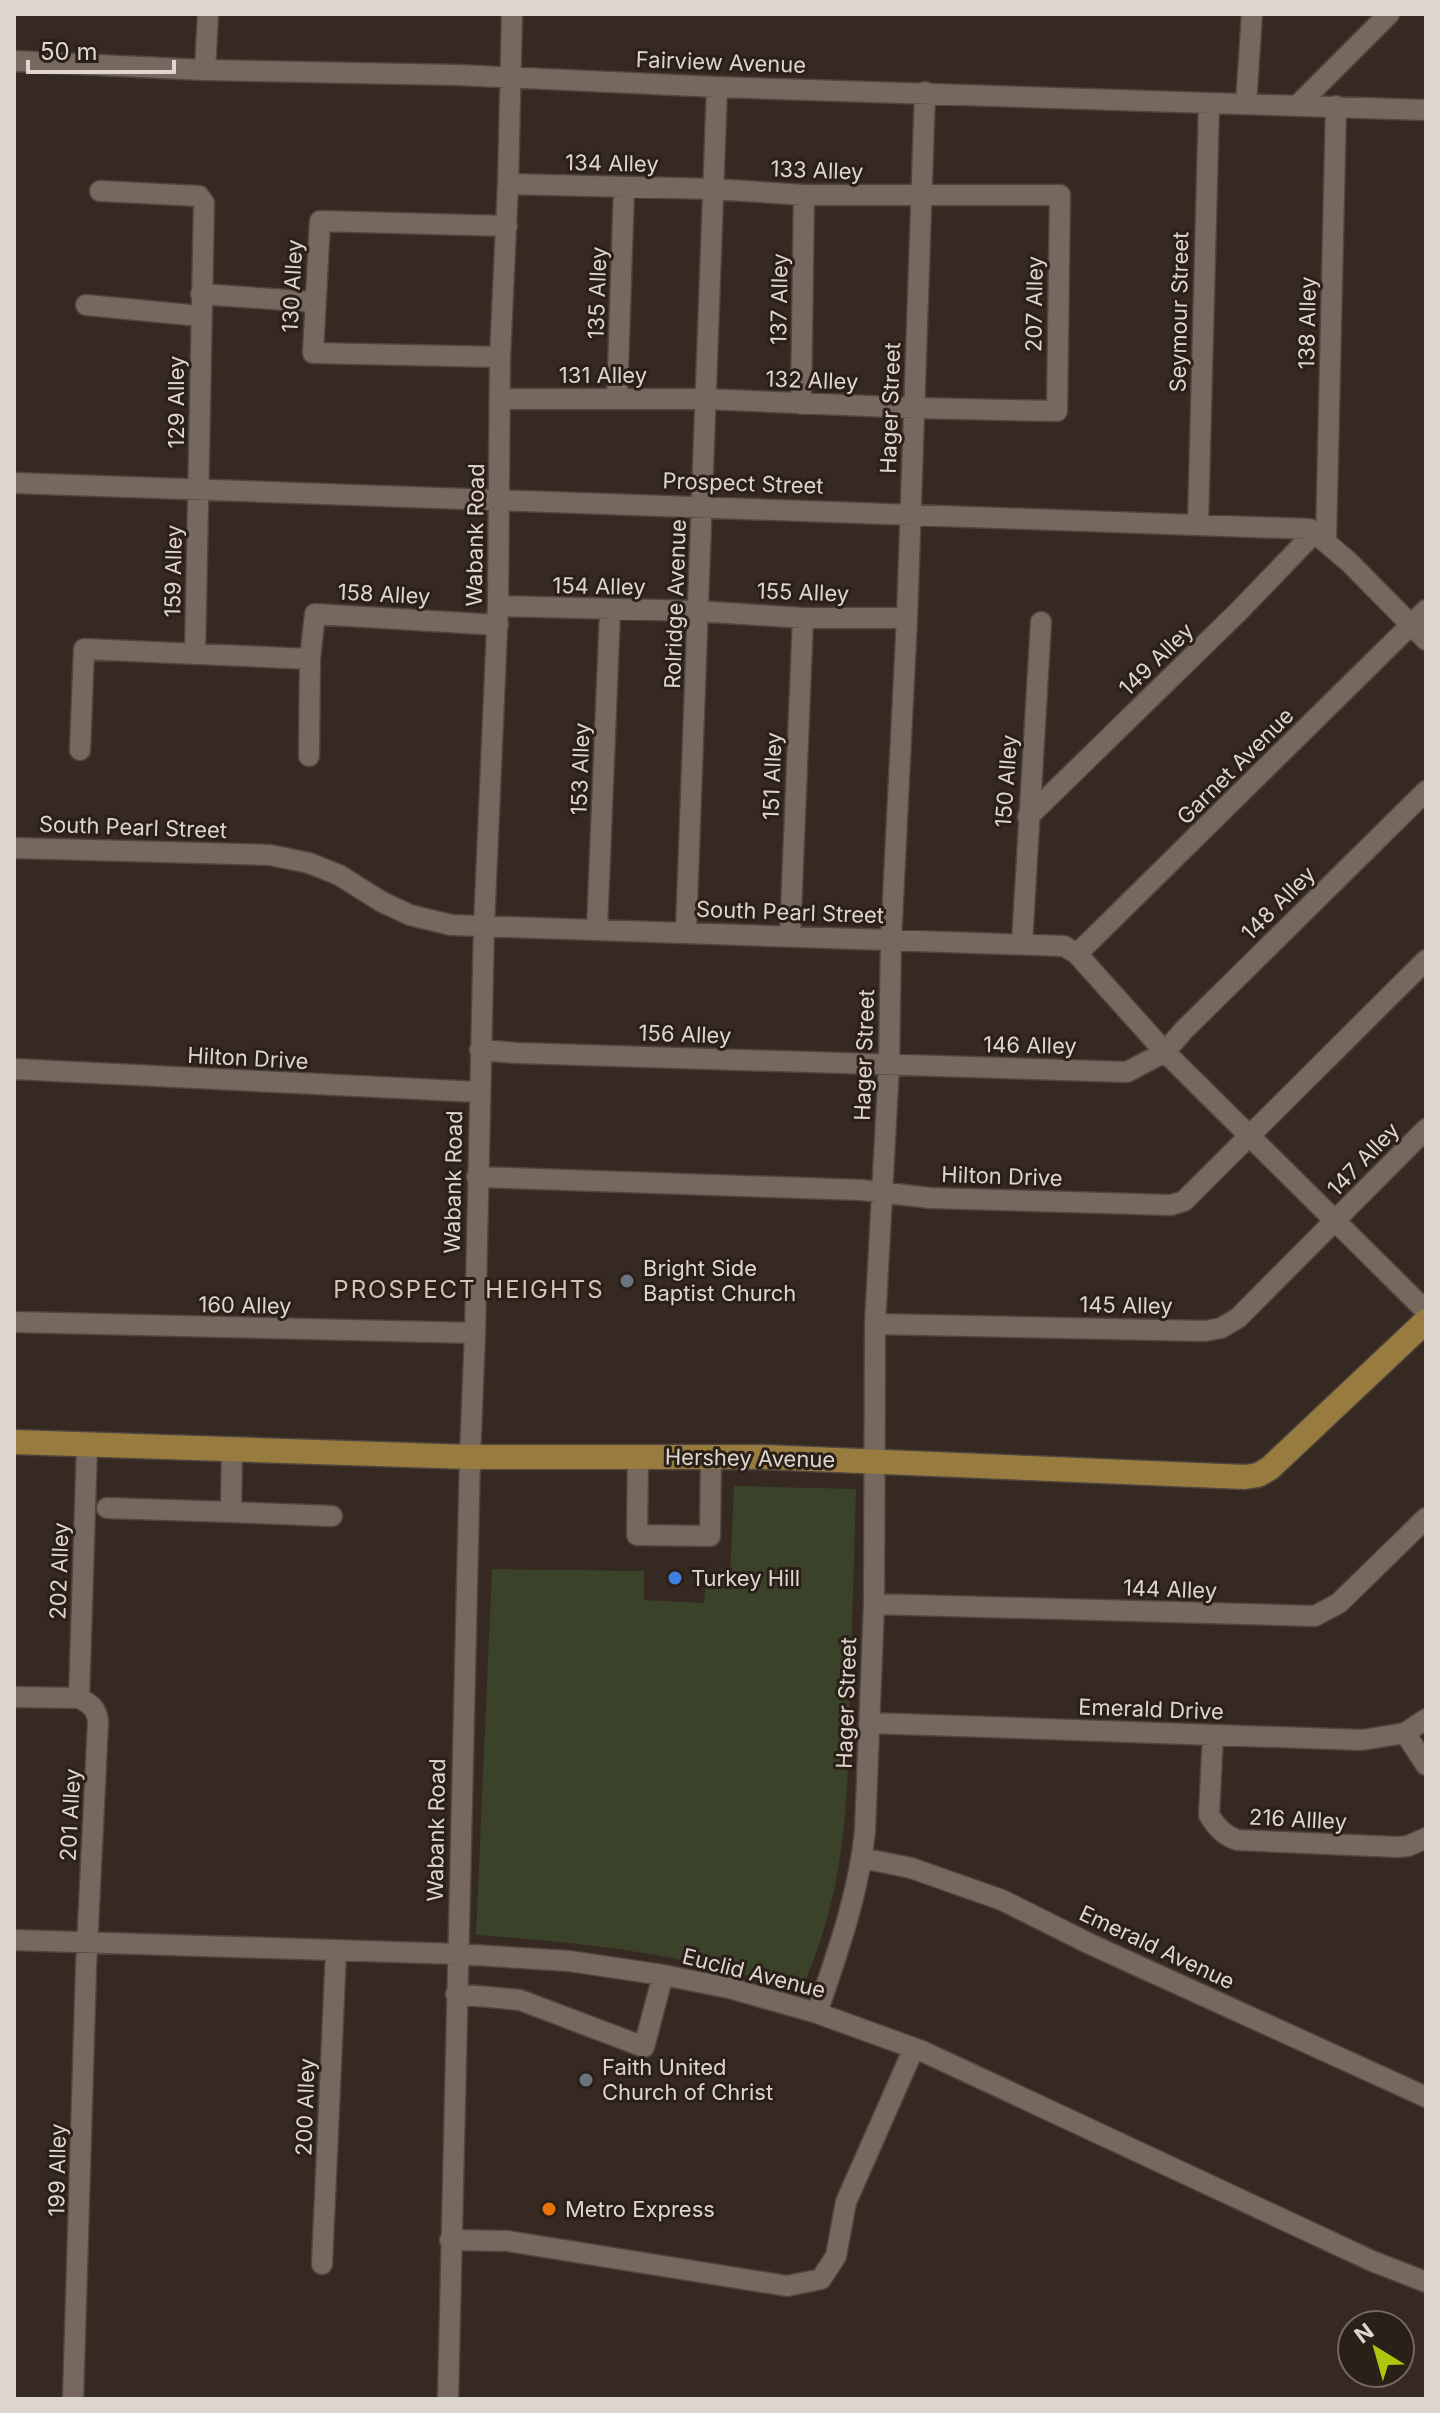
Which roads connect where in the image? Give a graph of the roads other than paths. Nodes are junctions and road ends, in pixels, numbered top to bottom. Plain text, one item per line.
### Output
1 (208, 14) edge
2 (512, 14) edge
3 (1252, 14) edge
4 (1389, 14) edge
5 (14, 61) edge
6 (205, 70) junction
7 (510, 79) junction
8 (717, 87) junction
9 (925, 92) junction
10 (1209, 103) junction
11 (1246, 104) junction
12 (1298, 105) junction
13 (1336, 106) junction
14 (1426, 110) edge
15 (508, 184) junction
16 (624, 188) junction
17 (714, 189) junction
18 (100, 191) dead end
19 (804, 195) junction
20 (920, 195) junction
21 (507, 226) junction
22 (201, 294) junction
23 (315, 302) junction
24 (86, 305) dead end
25 (200, 316) junction
26 (500, 357) junction
27 (500, 399) junction
28 (617, 399) junction
29 (706, 399) junction
30 (801, 404) junction
31 (915, 408) junction
32 (14, 483) edge
33 (199, 488) junction
34 (500, 499) junction
35 (702, 506) junction
36 (911, 513) junction
37 (1198, 523) junction
38 (1321, 536) junction
39 (610, 611) junction
40 (698, 611) junction
41 (498, 616) junction
42 (803, 618) junction
43 (907, 618) junction
44 (1041, 622) dead end
45 (1421, 625) edge
46 (195, 654) junction
47 (310, 659) junction
48 (80, 750) dead end
49 (309, 756) dead end
50 (1426, 791) edge
51 (1028, 817) junction
52 (14, 848) edge
53 (484, 926) junction
54 (597, 929) junction
55 (686, 931) junction
56 (790, 936) junction
57 (891, 940) junction
58 (1022, 943) junction
59 (1077, 954) junction
60 (1426, 960) edge
61 (480, 1050) junction
62 (1165, 1052) junction
63 (889, 1065) junction
64 (14, 1069) edge
65 (479, 1092) junction
66 (1426, 1129) edge
67 (1248, 1135) junction
68 (477, 1177) junction
69 (883, 1193) junction
70 (1335, 1222) junction
71 (1426, 1311) edge
72 (1426, 1321) edge
73 (14, 1322) edge
74 (875, 1324) junction
75 (475, 1333) junction
76 (14, 1442) edge
77 (87, 1445) junction
78 (232, 1449) junction
79 (638, 1456) junction
80 (711, 1456) junction
81 (470, 1457) junction
82 (874, 1461) junction
83 (107, 1508) dead end
84 (231, 1512) junction
85 (332, 1516) dead end
86 (1426, 1518) edge
87 (874, 1604) junction
88 (14, 1697) edge
89 (79, 1698) junction
90 (1426, 1719) edge
91 (870, 1723) junction
92 (1405, 1733) junction
93 (1213, 1735) junction
94 (1426, 1765) edge
95 (1426, 1838) edge
96 (862, 1858) junction
97 (14, 1940) edge
98 (89, 1942) junction
99 (336, 1951) junction
100 (458, 1954) junction
101 (663, 1975) junction
102 (456, 1994) junction
103 (817, 2013) junction
104 (914, 2048) junction
105 (1426, 2097) edge
106 (450, 2240) junction
107 (322, 2264) dead end
108 (1426, 2282) edge
109 (73, 2399) edge
110 (448, 2399) edge

1 - 6 street
2 - 7 street, Wabank Road
3 - 11 street
4 - 12 street
5 - 6 street, Fairview Avenue
6 - 7 street, Fairview Avenue
7 - 8 street, Fairview Avenue
7 - 15 street, Wabank Road
8 - 9 street, Fairview Avenue
8 - 17 street, Rolridge Avenue
9 - 10 street, Fairview Avenue
9 - 20 street, Hager Street
10 - 11 street, Fairview Avenue
10 - 37 street, Seymour Street
11 - 12 street, Fairview Avenue
12 - 13 street, Fairview Avenue
13 - 14 street, Fairview Avenue
13 - 38 street, 138 Alley
15 - 16 street, 134 Alley
15 - 21 street, Wabank Road
16 - 17 street, 134 Alley
16 - 28 street, 135 Alley
17 - 19 street, 133 Alley
17 - 29 street, Rolridge Avenue
18 - 22 street, 129 Alley
19 - 20 street, 133 Alley
19 - 30 street, 137 Alley
20 - 31 street, Hager Street
20 - 31 street, 207 Alley
21 - 23 street, 130 Alley
21 - 26 street, Wabank Road
22 - 23 street
22 - 25 street, 129 Alley
23 - 26 street, 130 Alley
24 - 25 street
25 - 33 street, 129 Alley
26 - 27 street, Wabank Road
27 - 28 street, 131 Alley
27 - 34 street, Wabank Road
28 - 29 street, 131 Alley
29 - 30 street, 132 Alley
29 - 35 street, Rolridge Avenue
30 - 31 street, 132 Alley
31 - 36 street, Hager Street
32 - 33 street, Prospect Street
33 - 34 street, Prospect Street
33 - 46 street, 159 Alley
34 - 35 street, Prospect Street
34 - 41 street, Wabank Road
35 - 36 street, Prospect Street
35 - 40 street, Rolridge Avenue
36 - 37 street, Prospect Street
36 - 43 street, Hager Street
37 - 38 street, Prospect Street
38 - 45 street
38 - 51 street, 149 Alley
39 - 40 street, 154 Alley
39 - 41 street, 154 Alley
39 - 54 street, 153 Alley
40 - 42 street, 155 Alley
40 - 55 street, Rolridge Avenue
41 - 47 street, 158 Alley
41 - 53 street, Wabank Road
42 - 43 street, 155 Alley
42 - 56 street, 151 Alley
43 - 57 street, Hager Street
44 - 51 street, 150 Alley
45 - 59 street, Garnet Avenue
46 - 47 street
46 - 48 street
47 - 49 street, 158 Alley
50 - 62 street, 148 Alley
51 - 58 street, 150 Alley
52 - 53 street, South Pearl Street
53 - 54 street, South Pearl Street
53 - 61 street, Wabank Road
54 - 55 street, South Pearl Street
55 - 56 street, South Pearl Street
56 - 57 street, South Pearl Street
57 - 58 street, South Pearl Street
57 - 63 street, Hager Street
58 - 59 street, South Pearl Street
59 - 62 street
60 - 67 street, Hilton Drive
61 - 63 street, 156 Alley
61 - 65 street, Wabank Road
62 - 63 street, 146 Alley
62 - 67 street
63 - 69 street, Hager Street
64 - 65 street, Hilton Drive
65 - 68 street, Wabank Road
66 - 70 street, 147 Alley
67 - 69 street, Hilton Drive
67 - 70 street
68 - 69 street, Hilton Drive
68 - 75 street, Wabank Road
69 - 74 street, Hager Street
70 - 71 street
70 - 74 street, 145 Alley
72 - 82 main road, Hershey Avenue
73 - 75 street, 160 Alley
74 - 82 street, Hager Street
75 - 81 street, Wabank Road
76 - 77 main road, Hershey Avenue
77 - 78 main road, Hershey Avenue
77 - 89 street, 202 Alley
78 - 81 main road, Hershey Avenue
78 - 84 street
79 - 80 main road, Hershey Avenue
79 - 80 street
79 - 81 main road, Hershey Avenue
80 - 82 main road, Hershey Avenue
81 - 100 street, Wabank Road
82 - 87 street, Hager Street
83 - 84 street
84 - 85 street
86 - 87 street, 144 Alley
87 - 91 street, Hager Street
88 - 89 street
89 - 98 street, 201 Alley
90 - 92 street, Emerald Drive
91 - 93 street, Emerald Drive
91 - 96 street, Hager Street
92 - 93 street, Emerald Drive
92 - 94 street
93 - 95 street, 216 Allley
96 - 103 street, Hager Street
96 - 105 street, Emerald Avenue
97 - 98 street, Euclid Avenue
98 - 99 street, Euclid Avenue
98 - 109 street, 199 Alley
99 - 100 street, Euclid Avenue
99 - 107 street, 200 Alley
100 - 101 street, Euclid Avenue
100 - 102 street, Wabank Road
101 - 102 street
101 - 103 street, Euclid Avenue
102 - 106 street, Wabank Road
103 - 104 street, Euclid Avenue
104 - 106 street
104 - 108 street, Euclid Avenue
106 - 110 street, Wabank Road

